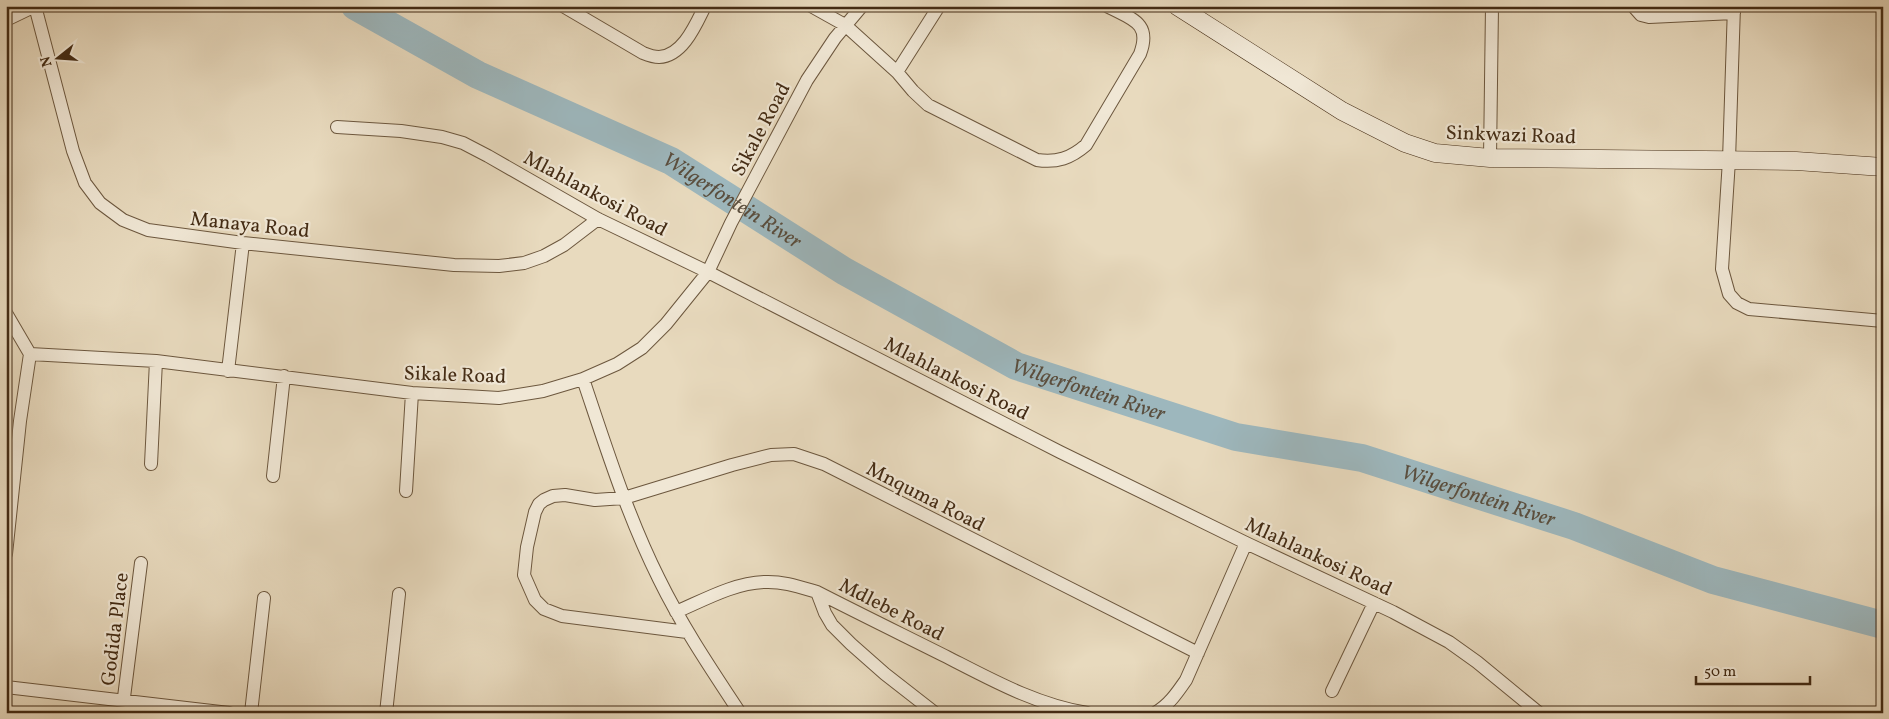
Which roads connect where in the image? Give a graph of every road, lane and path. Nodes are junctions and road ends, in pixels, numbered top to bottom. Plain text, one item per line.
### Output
1 (35, 6) edge
2 (563, 6) edge
3 (705, 6) edge
4 (811, 6) edge
5 (862, 6) edge
6 (939, 6) edge
7 (1107, 6) edge
8 (1177, 6) edge
9 (1492, 6) edge
10 (1633, 6) edge
11 (1734, 10) edge
12 (6, 20) edge
13 (845, 25) junction
14 (897, 72) junction
15 (337, 128) dead end
16 (1490, 158) junction
17 (1729, 160) junction
18 (1883, 168) edge
19 (598, 219) junction
20 (243, 243) junction
21 (708, 272) junction
22 (6, 313) edge
23 (1883, 321) edge
24 (30, 354) junction
25 (156, 361) junction
26 (228, 371) junction
27 (284, 376) junction
28 (583, 380) junction
29 (412, 393) junction
30 (151, 464) dead end
31 (273, 476) dead end
32 (406, 491) dead end
33 (624, 498) junction
34 (1246, 543) junction
35 (6, 554) edge
36 (141, 563) dead end
37 (818, 592) junction
38 (399, 594) dead end
39 (264, 598) dead end
40 (1374, 603) junction
41 (676, 612) junction
42 (687, 632) junction
43 (1198, 653) junction
44 (6, 687) edge
45 (1332, 691) dead end
46 (123, 707) edge
47 (229, 713) edge
48 (251, 713) edge
49 (386, 713) edge
50 (740, 713) edge
51 (935, 713) edge
52 (1087, 713) edge
53 (1155, 713) edge
54 (1539, 713) edge

1 - 12 street
1 - 20 street, Manaya Road
2 - 3 street
4 - 13 street
5 - 13 street, Sikale Road
6 - 14 street
7 - 14 street
8 - 16 street, Sinkwazi Road
9 - 16 street
10 - 11 street
11 - 17 street
13 - 14 street
13 - 21 street, Sikale Road
15 - 19 street, Mlahlankosi Road
16 - 17 street, Sinkwazi Road
17 - 18 street, Sinkwazi Road
17 - 23 street
19 - 20 street, Manaya Road
19 - 21 street, Mlahlankosi Road
20 - 26 street
21 - 28 street, Sikale Road
21 - 34 street, Mlahlankosi Road
22 - 24 street
24 - 25 street, Sikale Road
24 - 35 street
25 - 26 street, Sikale Road
25 - 30 street
26 - 27 street, Sikale Road
27 - 29 street, Sikale Road
27 - 31 street
28 - 29 street, Sikale Road
28 - 33 street
29 - 32 street
33 - 41 street
33 - 42 street, Mnquma Road
33 - 43 street, Mnquma Road
34 - 40 street, Mlahlankosi Road
34 - 43 street
36 - 46 street, Godida Place
37 - 41 street, Mdlebe Road
37 - 51 street
37 - 52 street, Mdlebe Road
38 - 49 street
39 - 48 street
40 - 45 street
40 - 54 street, Mlahlankosi Road
41 - 42 street
42 - 50 street
43 - 53 street
44 - 46 street
46 - 47 street

